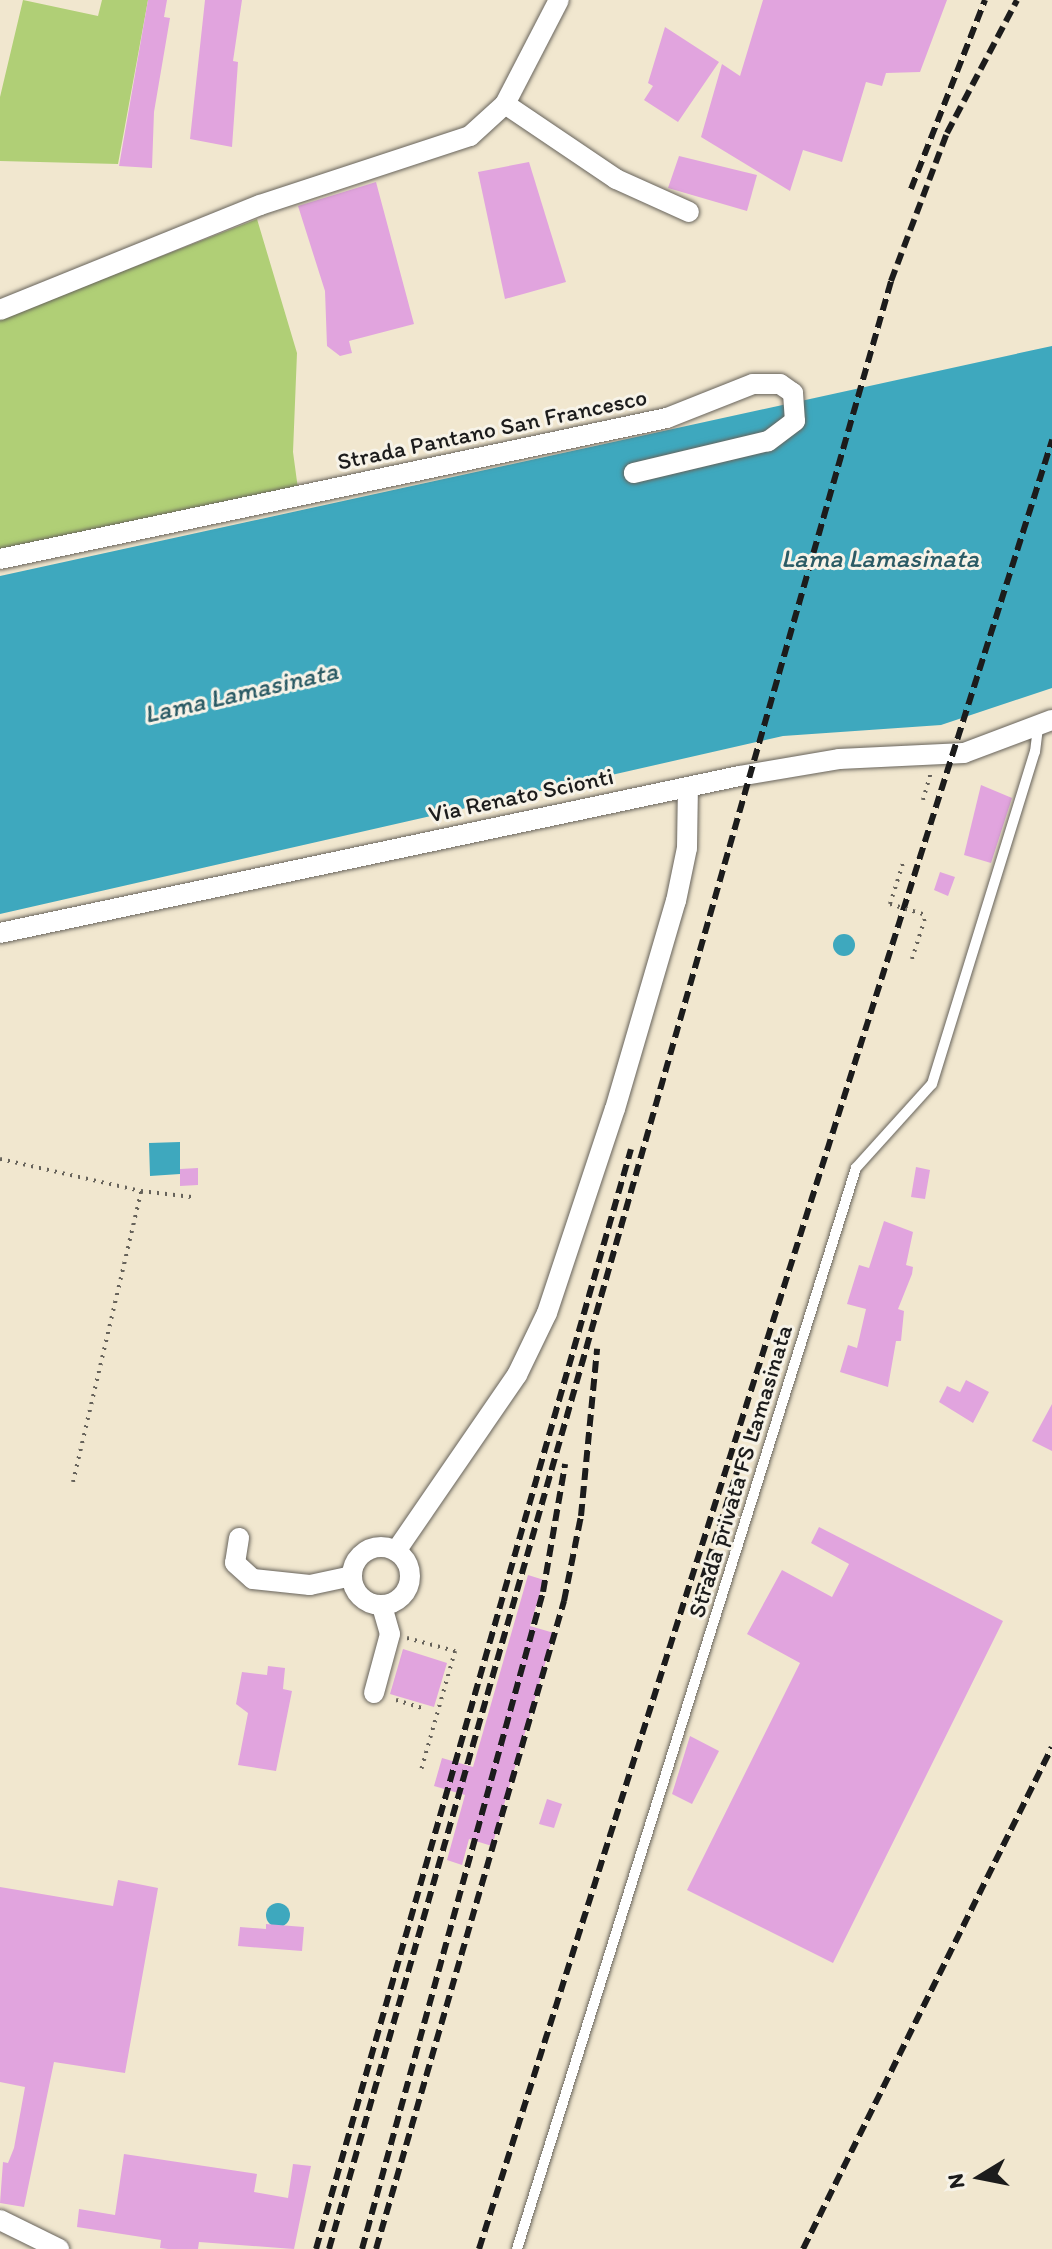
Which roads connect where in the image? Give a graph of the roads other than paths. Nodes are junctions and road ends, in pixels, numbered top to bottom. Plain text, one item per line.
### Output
1 (559, 0) edge
2 (505, 104) junction
3 (689, 212) dead end
4 (0, 310) edge
5 (634, 473) dead end
6 (0, 559) edge
7 (1045, 724) edge
8 (688, 787) junction
9 (0, 933) edge
10 (239, 1538) dead end
11 (396, 1551) junction
12 (352, 1576) junction
13 (382, 1606) junction
14 (374, 1693) dead end
15 (0, 2220) edge
16 (59, 2249) edge
17 (517, 2249) edge

1 - 2 street
2 - 3 street
2 - 4 street
5 - 6 street, Strada Pantano San Francesco
7 - 8 street, Via Renato Scionti
7 - 17 lane, Strada privata FS Lamasinata
8 - 9 street, Via Renato Scionti
8 - 11 street
10 - 12 street
11 - 12 street
11 - 13 street
12 - 13 street
13 - 14 street
15 - 16 street

